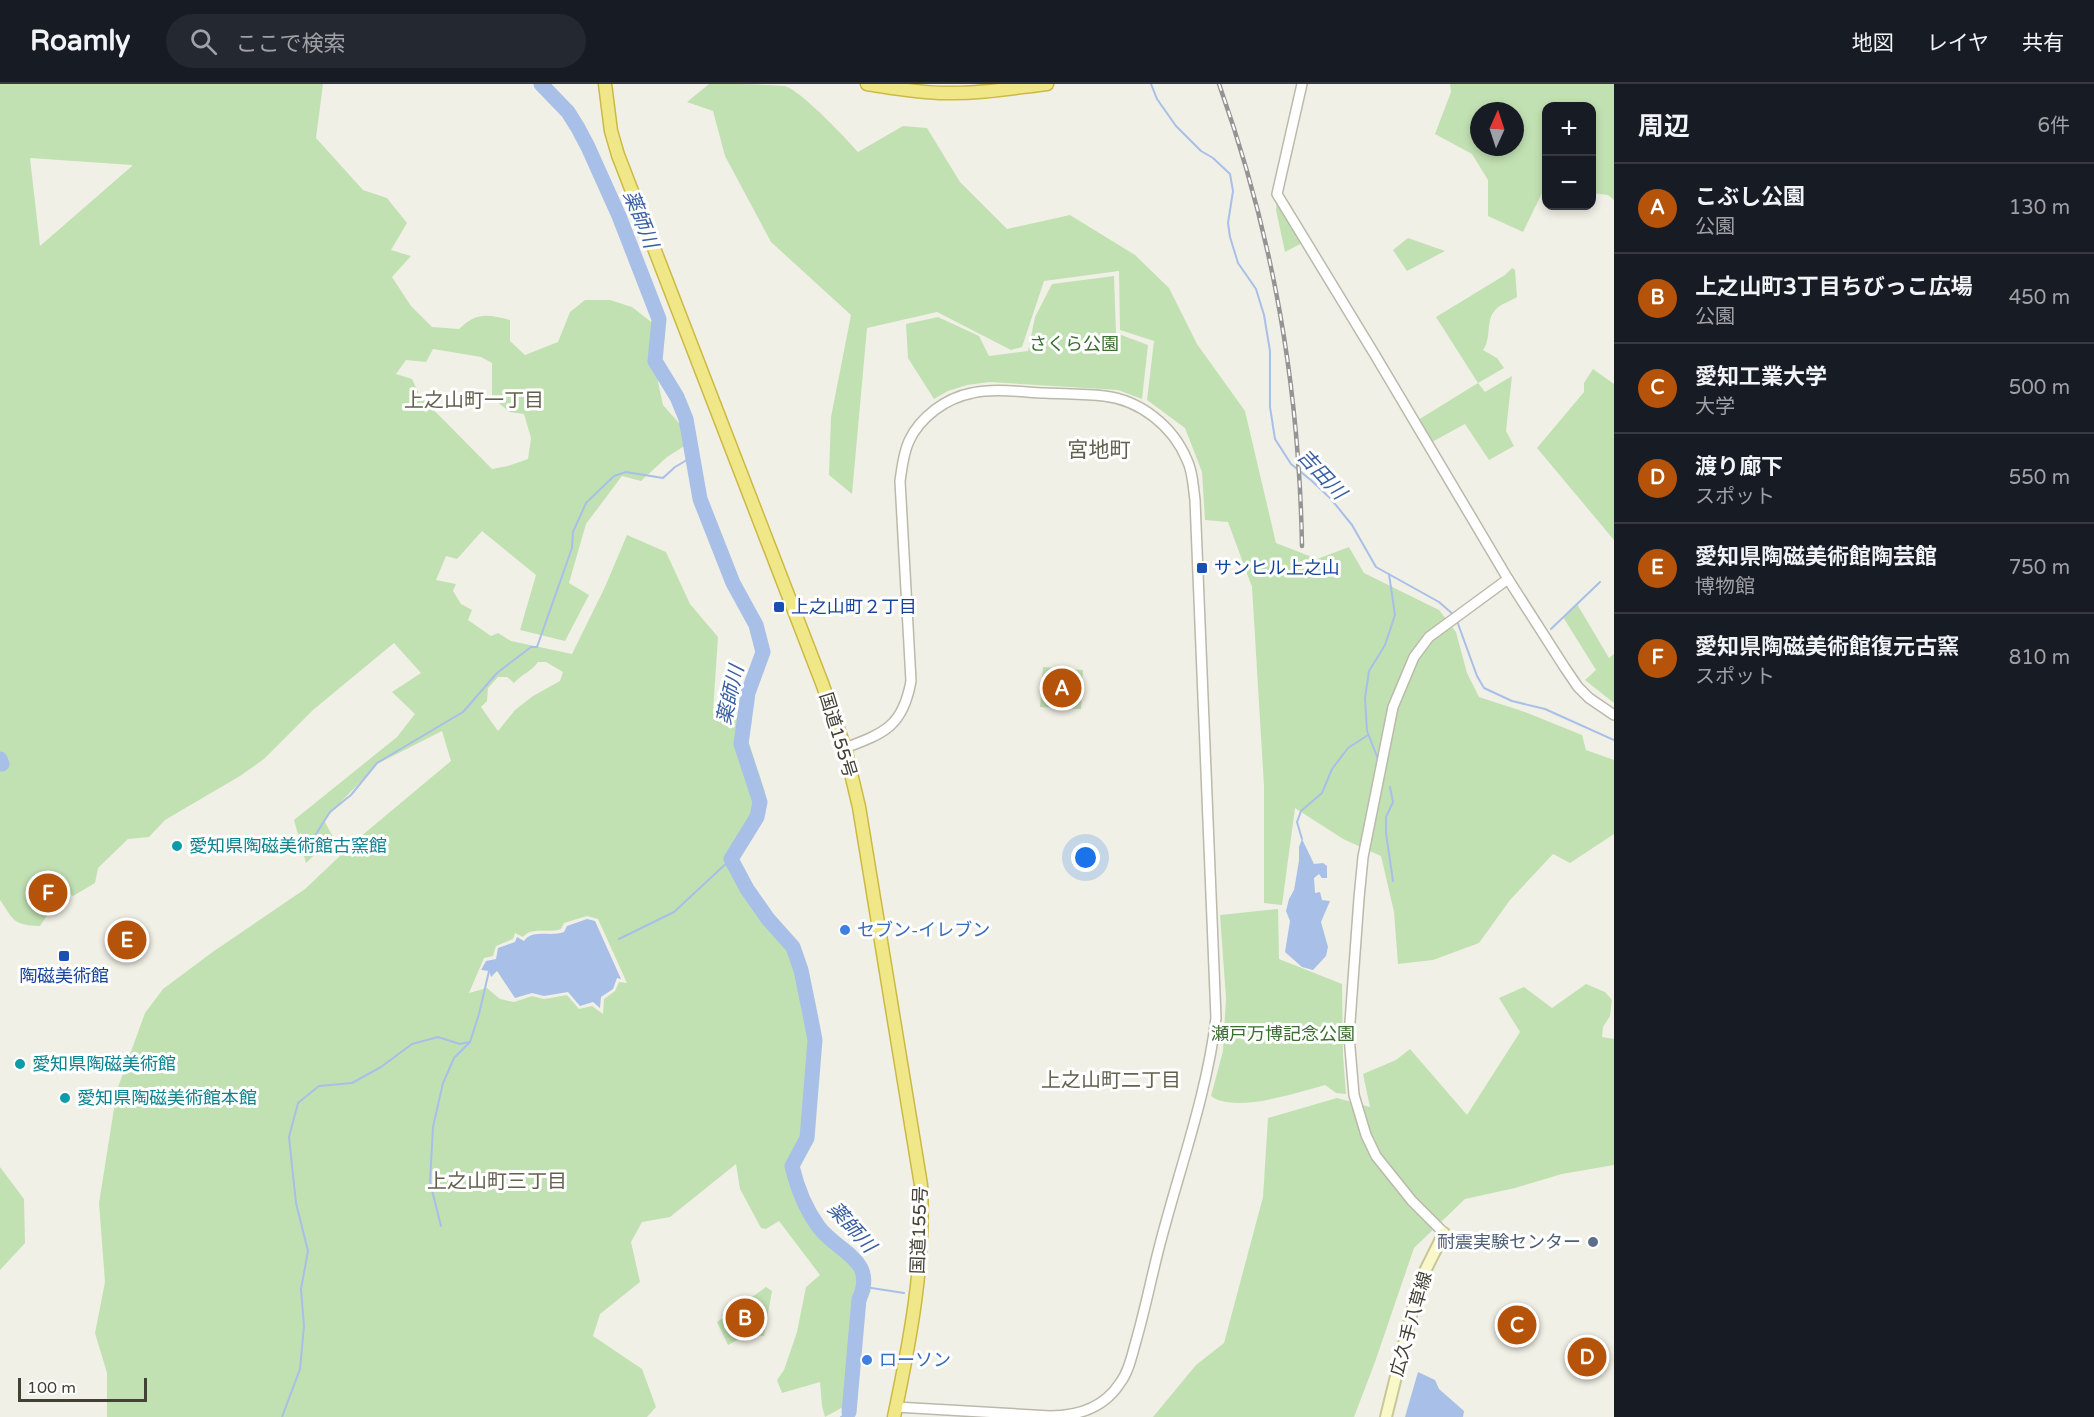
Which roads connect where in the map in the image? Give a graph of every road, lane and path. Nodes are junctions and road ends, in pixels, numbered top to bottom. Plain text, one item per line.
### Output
1 (605, 84) edge
2 (867, 84) edge
3 (1047, 84) edge
4 (1302, 84) edge
5 (1508, 579) junction
6 (1614, 715) edge
7 (845, 748) junction
8 (1444, 1233) joint
9 (895, 1412) edge
10 (1386, 1417) edge

1 - 7 highway, 国道155号
2 - 3 highway
4 - 5 street
5 - 6 street
5 - 8 street
7 - 9 highway, 国道155号
7 - 9 street
8 - 10 main road, 広久手八草線

